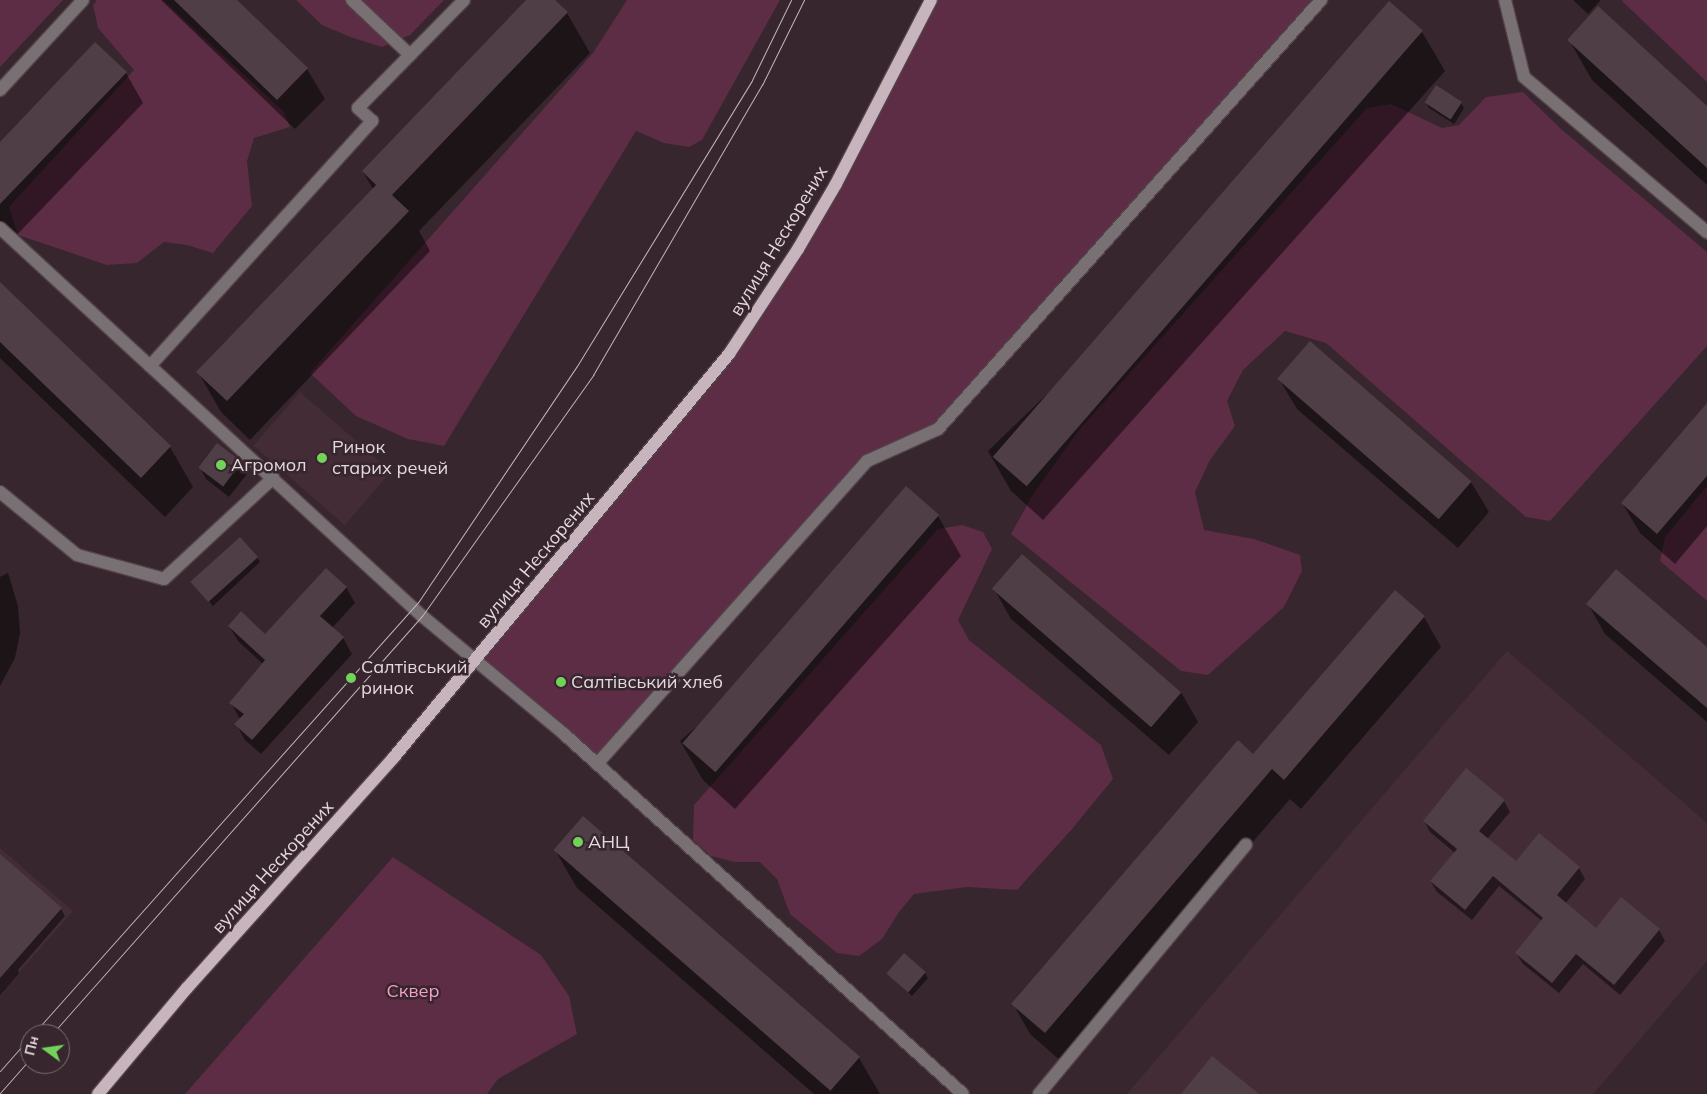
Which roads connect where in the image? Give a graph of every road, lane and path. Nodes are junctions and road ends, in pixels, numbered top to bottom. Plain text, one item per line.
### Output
1 (83, 0) edge
2 (352, 0) edge
3 (464, 0) edge
4 (931, 0) edge
5 (1321, 0) edge
6 (1505, 0) edge
7 (410, 55) junction
8 (0, 90) edge
9 (0, 228) edge
10 (1707, 232) edge
11 (150, 366) junction
12 (273, 478) junction
13 (0, 492) edge
14 (476, 659) junction
15 (597, 764) junction
16 (1246, 845) dead end
17 (98, 1094) edge
18 (963, 1094) edge
19 (1040, 1094) edge

1 - 8 lane
2 - 7 lane
3 - 7 lane
4 - 14 main road, вулиця Нескорених
5 - 15 lane
6 - 10 lane
7 - 11 lane
9 - 11 lane
11 - 12 lane
12 - 13 lane
12 - 14 lane
14 - 15 lane
14 - 17 main road, вулиця Нескорених
15 - 18 lane
16 - 19 lane

